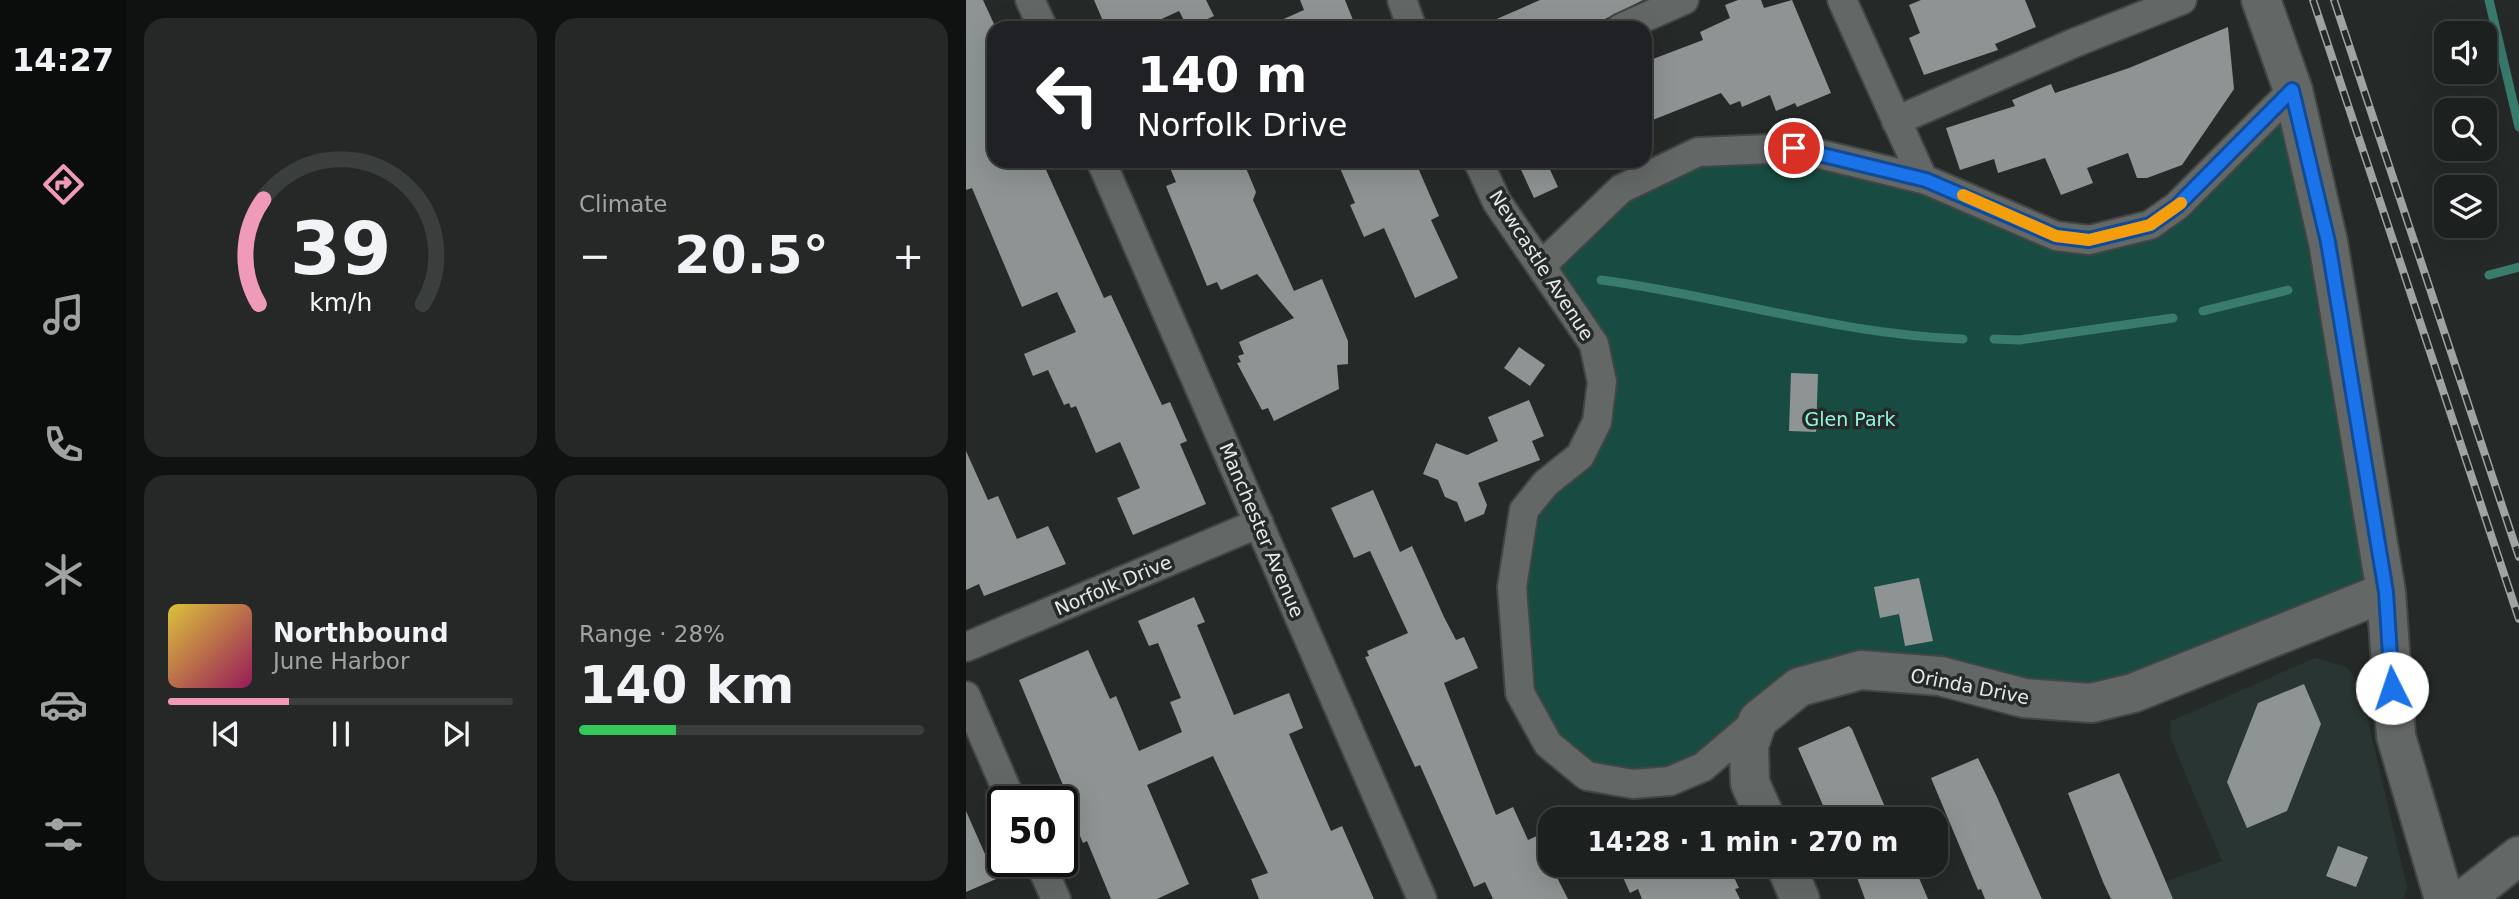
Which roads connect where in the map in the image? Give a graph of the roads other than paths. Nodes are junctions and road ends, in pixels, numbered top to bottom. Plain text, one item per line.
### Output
1 (1030, 0) edge
2 (1402, 0) edge
3 (1684, 0) edge
4 (1842, 0) edge
5 (2182, 0) edge
6 (2261, 0) edge
7 (1039, 21) edge
8 (1410, 21) edge
9 (1637, 21) edge
10 (2292, 90) junction
11 (1896, 121) junction
12 (1104, 168) edge
13 (1481, 168) edge
14 (1923, 179) junction
15 (1541, 266) junction
16 (1259, 523) junction
17 (2386, 592) junction
18 (966, 647) edge
19 (966, 696) edge
20 (1758, 720) junction
21 (1005, 786) edge
22 (1761, 807) edge
23 (2519, 856) edge
24 (1046, 877) edge
25 (1791, 877) edge
26 (2519, 892) edge
27 (1056, 899) edge
28 (1422, 899) edge
29 (1800, 899) edge
30 (2444, 899) edge
31 (2464, 899) edge
32 (2493, 899) edge

1 - 7 street
2 - 8 street
3 - 9 street
4 - 11 street
5 - 11 street
6 - 10 main road
10 - 14 street
10 - 17 main road
11 - 14 street
12 - 16 street, Manchester Avenue
13 - 15 street, Newcastle Avenue
14 - 15 street
15 - 20 street, Newcastle Avenue
16 - 18 street, Norfolk Drive
16 - 28 street, Manchester Avenue
17 - 20 main road, Orinda Drive
17 - 30 main road
19 - 21 street
20 - 22 main road
23 - 31 main road
24 - 27 street
25 - 29 main road
26 - 32 main road

